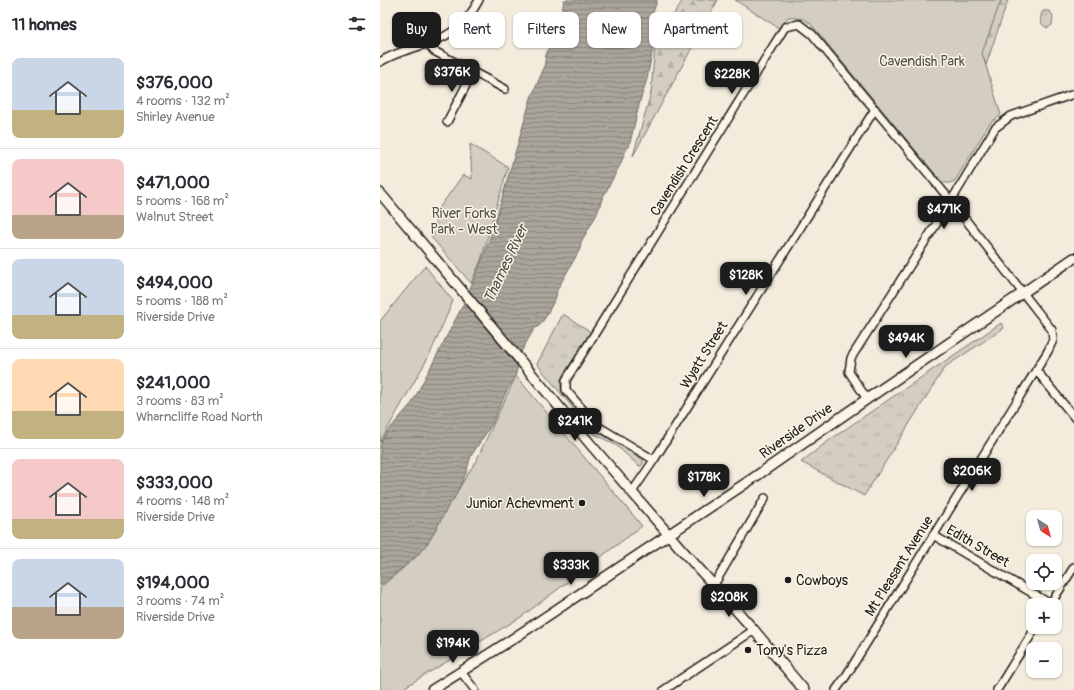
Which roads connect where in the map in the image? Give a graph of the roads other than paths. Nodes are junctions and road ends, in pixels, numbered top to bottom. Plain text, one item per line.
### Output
1 (479, 0) edge
2 (441, 39) edge
3 (413, 48) edge
4 (431, 48) edge
5 (380, 62) edge
6 (473, 72) junction
7 (505, 89) dead end
8 (1074, 94) edge
9 (874, 109) junction
10 (447, 122) dead end
11 (380, 193) edge
12 (951, 201) junction
13 (1074, 258) edge
14 (1024, 292) junction
15 (1036, 370) junction
16 (867, 399) junction
17 (1074, 417) edge
18 (654, 460) junction
19 (632, 492) junction
20 (765, 498) dead end
21 (668, 534) junction
22 (934, 535) junction
23 (1074, 567) edge
24 (714, 585) junction
25 (1040, 598) edge
26 (1054, 598) edge
27 (754, 630) junction
28 (1032, 634) edge
29 (461, 672) junction
30 (432, 690) edge
31 (475, 690) edge
32 (664, 690) edge
33 (804, 690) edge
34 (836, 690) edge
35 (997, 690) edge

1 - 2 street
3 - 5 street
4 - 6 street
6 - 7 street
6 - 10 street
8 - 12 street
9 - 12 street, Cavendish Crescent
9 - 18 street, Wyatt Street
9 - 18 street, Cavendish Crescent
11 - 19 main road
12 - 14 street, Cavendish Crescent
12 - 16 street
13 - 14 main road, Riverside Drive
14 - 15 street, Mt Pleasant Avenue
14 - 16 main road, Riverside Drive
15 - 17 street
15 - 22 street, Mt Pleasant Avenue
16 - 21 main road, Riverside Drive
18 - 19 street, Wyatt Street
19 - 21 main road
20 - 24 street
21 - 24 main road
21 - 29 main road, Riverside Drive
22 - 25 street, Edith Street
22 - 34 street, Mt Pleasant Avenue
23 - 26 street
24 - 27 main road
27 - 32 street
27 - 33 main road
28 - 35 street
29 - 30 main road, Riverside Drive
29 - 31 street

